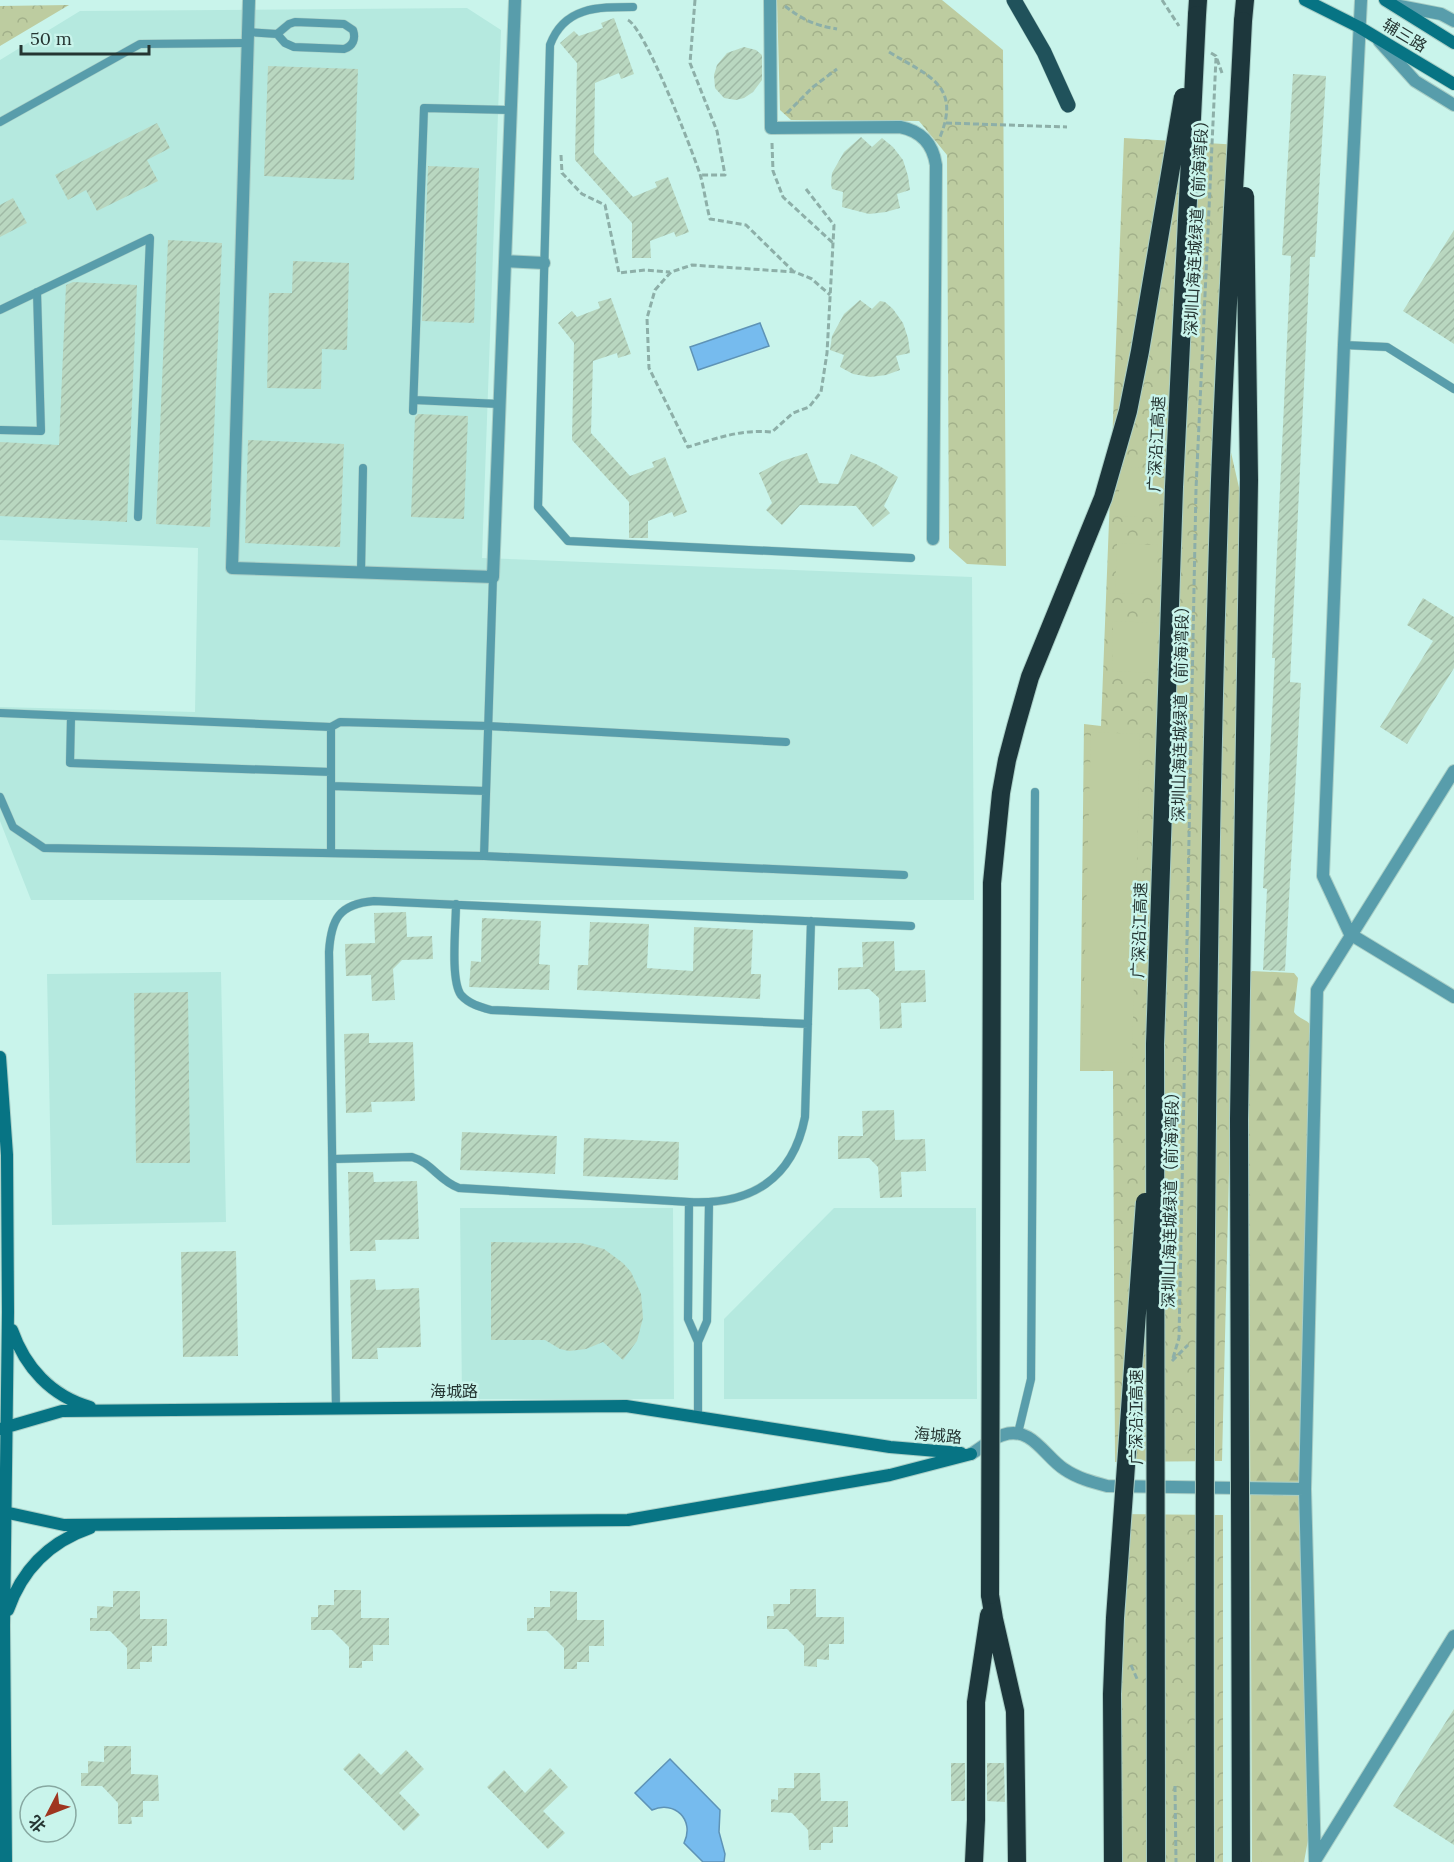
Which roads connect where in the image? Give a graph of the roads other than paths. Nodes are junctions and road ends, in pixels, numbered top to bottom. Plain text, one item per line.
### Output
1 (249, 0) edge
2 (514, 0) edge
3 (770, 0) edge
4 (1014, 0) edge
5 (1245, 0) edge
6 (1305, 0) edge
7 (1361, 0) edge
8 (1388, 2) edge
9 (633, 7) dead end
10 (1197, 8) edge
11 (1243, 21) junction
12 (1454, 21) edge
13 (1359, 27) junction
14 (277, 34) junction
15 (248, 37) junction
16 (1377, 38) junction
17 (1454, 44) edge
18 (1454, 84) edge
19 (1068, 105) dead end
20 (1454, 105) edge
21 (510, 110) junction
22 (0, 122) edge
23 (505, 261) junction
24 (544, 263) junction
25 (37, 292) junction
26 (0, 310) edge
27 (1344, 345) junction
28 (1454, 389) edge
29 (414, 400) junction
30 (500, 404) junction
31 (413, 411) dead end
32 (0, 430) edge
33 (363, 468) dead end
34 (138, 517) dead end
35 (933, 539) dead end
36 (911, 558) dead end
37 (361, 572) junction
38 (493, 577) junction
39 (0, 713) edge
40 (71, 717) junction
41 (488, 726) junction
42 (331, 727) junction
43 (786, 742) dead end
44 (1454, 771) edge
45 (331, 772) junction
46 (331, 786) junction
47 (486, 791) junction
48 (1035, 792) dead end
49 (0, 797) edge
50 (331, 853) junction
51 (484, 856) junction
52 (904, 875) dead end
53 (456, 904) junction
54 (811, 921) junction
55 (911, 926) dead end
56 (1350, 934) junction
57 (1454, 997) edge
58 (808, 1024) junction
59 (1155, 1044) junction
60 (0, 1057) edge
61 (333, 1159) junction
62 (689, 1202) junction
63 (709, 1203) junction
64 (8, 1312) junction
65 (698, 1342) junction
66 (336, 1408) junction
67 (103, 1410) junction
68 (698, 1417) junction
69 (4, 1428) edge
70 (1018, 1433) junction
71 (971, 1454) junction
72 (1305, 1489) junction
73 (3, 1511) edge
74 (104, 1525) junction
75 (990, 1595) junction
76 (4, 1626) junction
77 (1454, 1636) edge
78 (1317, 1861) edge
79 (6, 1862) edge
80 (974, 1862) edge
81 (1017, 1862) edge
82 (1113, 1862) edge
83 (1156, 1862) edge
84 (1205, 1862) edge
85 (1241, 1862) edge

1 - 15 street
2 - 21 street
3 - 35 street
4 - 19 main road
5 - 11 highway
6 - 13 main road, 辅三路
7 - 13 street
8 - 12 street
8 - 17 main road, 辅三路
9 - 24 lane
10 - 59 highway, 广深沿江高速, bridge
10 - 75 highway, bridge
11 - 84 highway, bridge
11 - 85 highway, bridge
13 - 16 main road, 辅三路
13 - 27 street
14 - 14 lane
14 - 15 lane
15 - 22 lane
15 - 37 street
16 - 18 main road, 辅三路
16 - 20 street
21 - 23 street
21 - 29 lane
23 - 24 street
23 - 30 street
24 - 36 lane
25 - 26 lane
25 - 32 lane
25 - 34 lane
27 - 28 lane
27 - 56 street
29 - 30 lane
29 - 31 lane
30 - 38 street
33 - 37 lane
37 - 38 street
38 - 41 lane
39 - 40 lane
40 - 42 lane
40 - 45 lane
41 - 42 lane
41 - 43 lane
41 - 47 lane
42 - 45 lane
44 - 56 street
45 - 46 lane
46 - 47 lane
46 - 50 lane
47 - 51 lane
48 - 70 lane
49 - 50 lane
50 - 51 lane
51 - 52 lane
53 - 54 lane
53 - 58 lane
53 - 61 lane
54 - 55 lane
54 - 58 lane
56 - 57 street
56 - 72 street
58 - 63 lane
59 - 82 highway, bridge
59 - 83 highway, 广深沿江高速, bridge
60 - 64 main road
61 - 62 lane
61 - 66 lane
62 - 63 lane
62 - 65 lane
63 - 65 lane
64 - 67 main road
64 - 69 main road
65 - 68 lane
66 - 67 main road, 海城路
66 - 68 main road, 海城路
67 - 69 main road, 海城路
68 - 71 main road, 海城路
69 - 73 main road
70 - 71 street
70 - 72 street
71 - 74 main road, 海城路
72 - 78 street
73 - 74 main road, 海城路
73 - 76 main road
74 - 76 main road
75 - 80 highway
75 - 81 highway
76 - 79 main road
77 - 78 street

